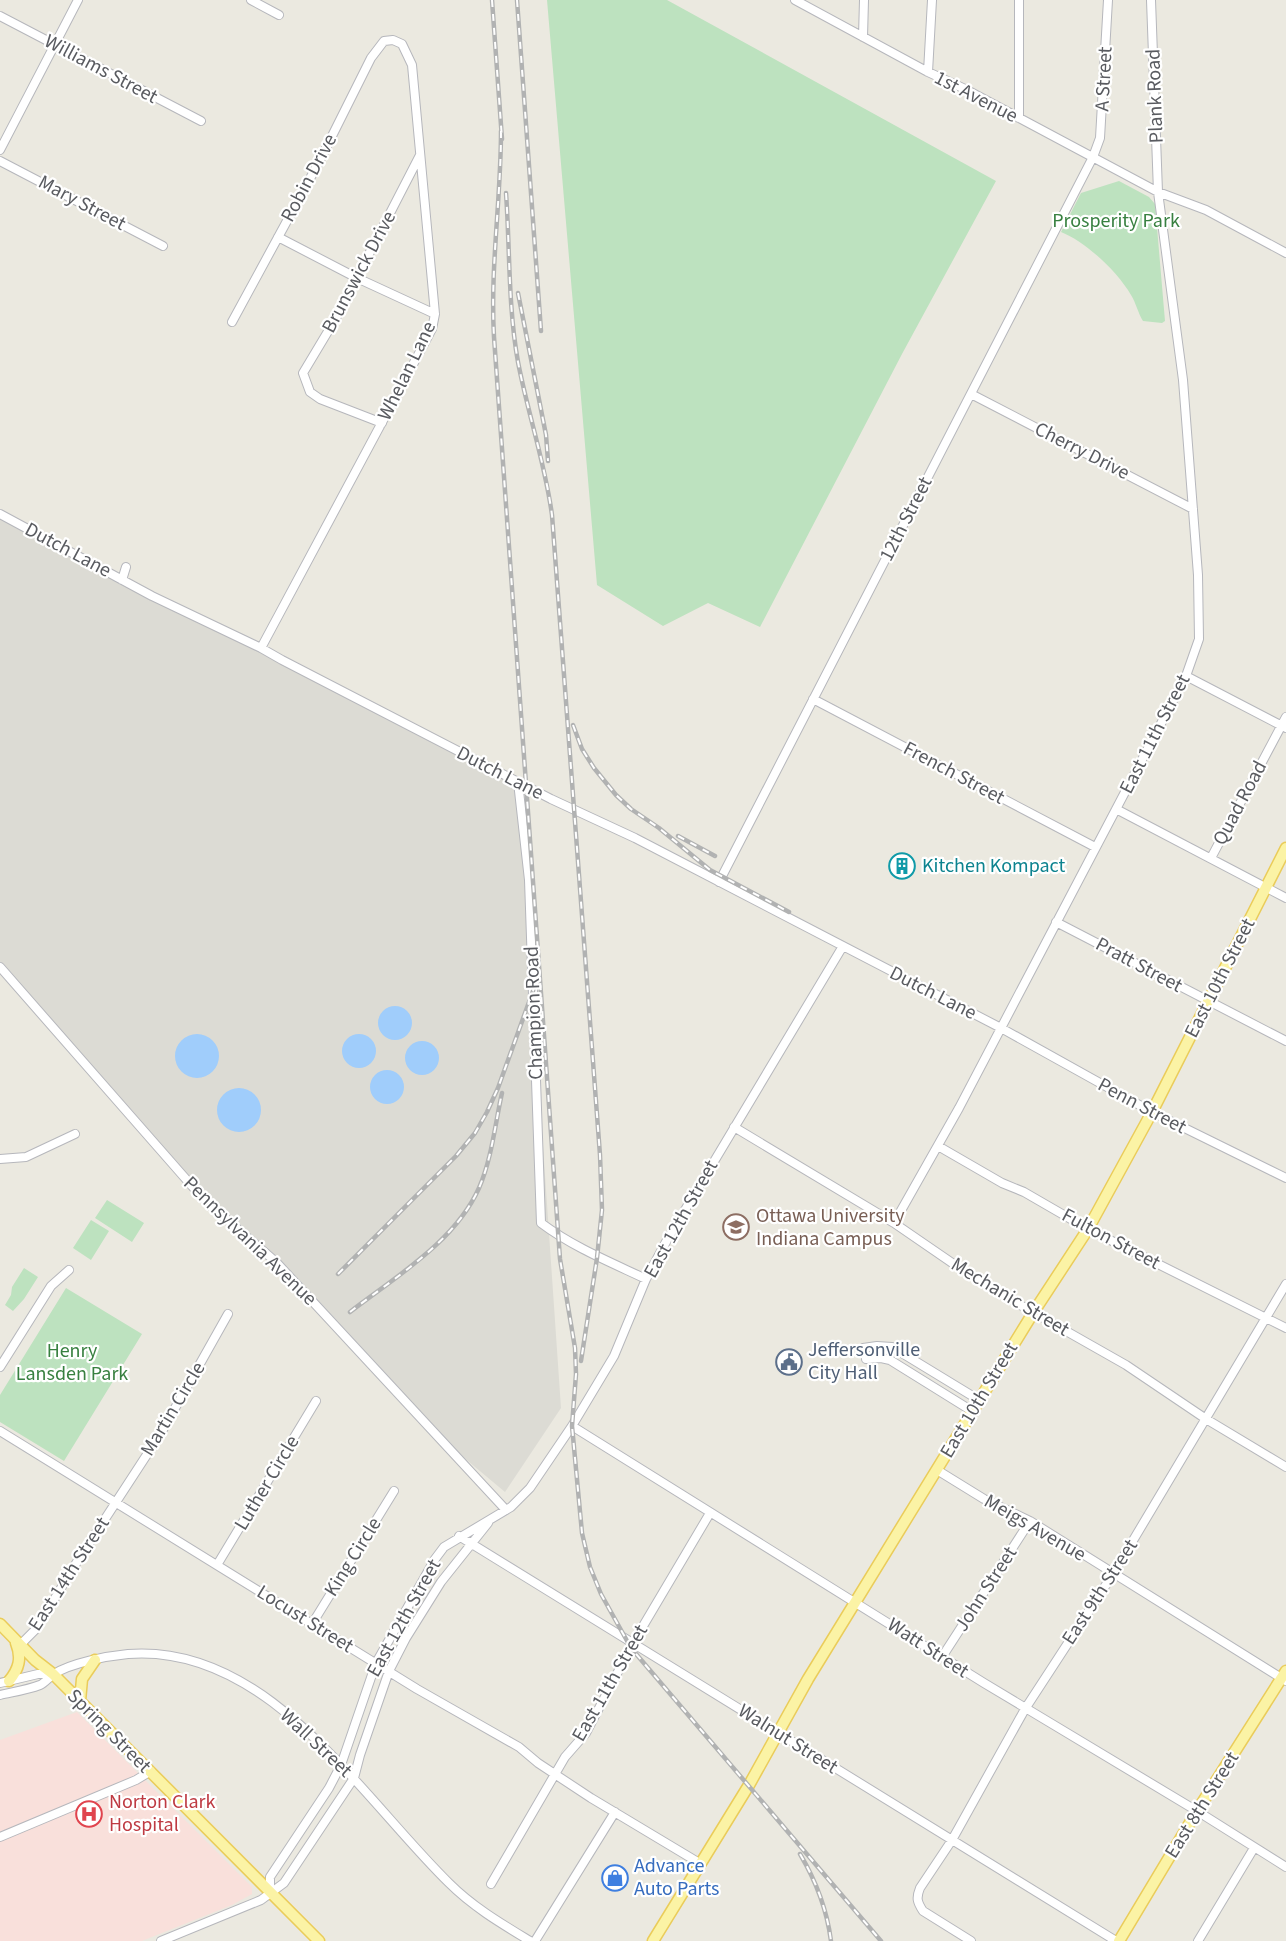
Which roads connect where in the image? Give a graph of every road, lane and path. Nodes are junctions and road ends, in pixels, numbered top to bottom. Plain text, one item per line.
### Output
1 (78, 0) edge
2 (250, 0) edge
3 (795, 0) edge
4 (864, 0) edge
5 (932, 0) edge
6 (1019, 0) edge
7 (1108, 0) edge
8 (1151, 0) edge
9 (279, 15) dead end
10 (0, 16) edge
11 (863, 37) junction
12 (390, 40) joint
13 (55, 45) junction
14 (928, 72) junction
15 (1019, 118) junction
16 (201, 121) dead end
17 (0, 150) edge
18 (420, 154) junction
19 (1093, 157) junction
20 (0, 161) edge
21 (1158, 192) junction
22 (278, 237) junction
23 (163, 246) dead end
24 (1286, 253) edge
25 (357, 278) junction
26 (435, 315) junction
27 (232, 322) dead end
28 (971, 394) junction
29 (382, 423) junction
30 (1193, 509) junction
31 (0, 514) edge
32 (126, 567) dead end
33 (122, 580) junction
34 (261, 648) junction
35 (1186, 676) junction
36 (813, 699) junction
37 (1286, 717) edge
38 (1283, 727) edge
39 (518, 782) junction
40 (1116, 808) junction
41 (1095, 848) junction
42 (1286, 848) edge
43 (1211, 858) junction
44 (719, 882) junction
45 (1266, 887) junction
46 (1286, 898) edge
47 (1056, 922) junction
48 (843, 946) junction
49 (0, 967) edge
50 (1209, 1001) junction
51 (1001, 1028) junction
52 (1286, 1041) edge
53 (1152, 1112) junction
54 (734, 1127) junction
55 (75, 1134) dead end
56 (938, 1146) junction
57 (0, 1159) edge
58 (1286, 1178) edge
59 (894, 1223) junction
60 (1088, 1229) junction
61 (69, 1270) dead end
62 (646, 1279) junction
63 (1286, 1284) edge
64 (1033, 1313) junction
65 (228, 1314) dead end
66 (1267, 1319) junction
67 (1286, 1328) edge
68 (862, 1348) dead end
69 (866, 1359) dead end
70 (0, 1366) edge
71 (979, 1400) junction
72 (316, 1401) dead end
73 (972, 1411) junction
74 (1206, 1419) junction
75 (572, 1426) junction
76 (0, 1431) edge
77 (1286, 1467) edge
78 (937, 1470) junction
79 (394, 1491) dead end
80 (115, 1502) junction
81 (506, 1510) junction
82 (710, 1513) junction
83 (496, 1515) junction
84 (1029, 1521) junction
85 (459, 1536) junction
86 (471, 1543) junction
87 (217, 1565) junction
88 (1113, 1574) junction
89 (855, 1602) junction
90 (0, 1624) edge
91 (312, 1624) junction
92 (18, 1642) junction
93 (633, 1643) junction
94 (942, 1657) junction
95 (95, 1660) junction
96 (376, 1664) junction
97 (389, 1671) junction
98 (53, 1674) junction
99 (1284, 1676) edge
100 (4, 1682) edge
101 (0, 1695) edge
102 (80, 1701) junction
103 (1025, 1709) junction
104 (777, 1732) junction
105 (341, 1765) junction
106 (151, 1771) junction
107 (554, 1774) junction
108 (354, 1778) junction
109 (1197, 1811) junction
110 (615, 1812) junction
111 (0, 1837) edge
112 (952, 1840) junction
113 (1254, 1848) junction
114 (701, 1864) junction
115 (1286, 1867) edge
116 (491, 1884) dead end
117 (270, 1893) junction
118 (160, 1941) edge
119 (318, 1941) edge
120 (533, 1941) edge
121 (653, 1941) edge
122 (971, 1941) edge
123 (1118, 1941) edge
124 (1198, 1941) edge

1 - 13 street
2 - 9 street
3 - 11 street, 1st Avenue
4 - 11 street
5 - 14 street
6 - 15 street
7 - 19 street, A Street
8 - 21 street, Plank Road
10 - 13 street, Williams Street
11 - 14 street, 1st Avenue
12 - 18 street, Whelan Lane
12 - 22 street, Robin Drive
13 - 16 street, Williams Street
13 - 17 street
14 - 15 street, 1st Avenue
15 - 19 street, 1st Avenue
18 - 25 street, Brunswick Drive
18 - 26 street, Whelan Lane
19 - 21 street, 1st Avenue
19 - 28 street, 12th Street
20 - 23 street, Mary Street
21 - 24 street, 1st Avenue
21 - 30 street, East 11th Street
22 - 25 street
22 - 27 street, Robin Drive
25 - 26 street
25 - 29 street, Brunswick Drive
26 - 29 street, Whelan Lane
28 - 30 street, Cherry Drive
28 - 36 street, 12th Street
29 - 34 street, Whelan Lane
30 - 35 street, East 11th Street
31 - 33 street, Dutch Lane
32 - 33 street
33 - 34 street, Dutch Lane
34 - 39 street, Dutch Lane
35 - 38 street
35 - 40 street, East 11th Street
36 - 41 street, French Street
36 - 44 street, 12th Street
37 - 38 street, Quad Road
38 - 43 street, Quad Road
39 - 44 street, Dutch Lane
39 - 62 street, Champion Road
40 - 41 street, East 11th Street
40 - 43 street
41 - 47 street, East 11th Street
42 - 45 main road, East 10th Street
43 - 45 street
44 - 48 street, Dutch Lane
45 - 46 street
45 - 50 main road, East 10th Street
47 - 50 street, Pratt Street
47 - 51 street, East 11th Street
48 - 51 street, Dutch Lane
48 - 54 street, East 12th Street
49 - 81 street, Pennsylvania Avenue
50 - 52 street, Pratt Street
50 - 53 main road, East 10th Street
51 - 53 street, Penn Street
51 - 56 street, East 11th Street
53 - 58 street, Penn Street
53 - 60 main road, East 10th Street
54 - 59 street, Mechanic Street
54 - 62 street, East 12th Street
55 - 57 street
56 - 59 street, East 11th Street
56 - 60 street, Fulton Street
59 - 64 street, Mechanic Street
60 - 64 main road, East 10th Street
60 - 66 street, Fulton Street
61 - 70 street
62 - 75 street, East 12th Street
63 - 66 street, East 9th Street
64 - 71 main road, East 10th Street
64 - 74 street, Mechanic Street
65 - 80 street, Martin Circle
66 - 67 street, Fulton Street
66 - 74 street, East 9th Street
68 - 71 street
69 - 73 street
71 - 73 main road, East 10th Street
72 - 87 street, Luther Circle
73 - 78 main road, East 10th Street
74 - 77 street, Mechanic Street
74 - 88 street, East 9th Street
75 - 81 street, East 12th Street
75 - 82 street, Watt Street
76 - 80 street, Locust Street
78 - 84 street, Meigs Avenue
78 - 89 main road, East 10th Street
79 - 91 street, King Circle
80 - 87 street, Locust Street
80 - 92 street, East 14th Street
81 - 83 street, East 12th Street
82 - 89 street, Watt Street
82 - 93 street, East 11th Street
83 - 85 street, East 12th Street
83 - 86 street, East 12th Street
84 - 88 street, Meigs Avenue
84 - 94 street, John Street
85 - 86 street, Walnut Street
85 - 96 street, East 12th Street
86 - 93 street, Walnut Street
86 - 97 street, East 12th Street
87 - 91 street, Locust Street
88 - 99 street, Meigs Avenue
88 - 103 street, East 9th Street
89 - 94 street, Watt Street
89 - 104 main road, East 10th Street
90 - 92 main road, Spring Street
91 - 96 street, Locust Street
92 - 98 main road, Spring Street
92 - 100 main road
93 - 104 street, Walnut Street
93 - 107 street, East 11th Street
94 - 103 street, Watt Street
95 - 98 street, Wall Street
95 - 102 main road
95 - 105 street, Wall Street
96 - 97 street, Locust Street
96 - 105 street, East 12th Street
97 - 107 street, Locust Street
97 - 108 street, East 12th Street
98 - 100 street
98 - 101 street
98 - 102 main road, Spring Street
99 - 109 main road, East 8th Street
102 - 106 main road, Spring Street
103 - 109 street, Watt Street
103 - 112 street, East 9th Street
104 - 112 street, Walnut Street
104 - 114 main road, East 10th Street
105 - 108 street, Wall Street
105 - 117 street, East 12th Street
106 - 111 street
106 - 117 main road, Spring Street
107 - 110 street, Locust Street
107 - 116 street, East 11th Street
108 - 117 street, East 12th Street
108 - 120 street, Wall Street
109 - 113 street, Watt Street
109 - 123 main road, East 8th Street
110 - 114 street, Locust Street
110 - 120 street
112 - 122 street, East 9th Street
112 - 123 street, Walnut Street
113 - 115 street, Watt Street
113 - 124 street
114 - 121 main road, East 10th Street
117 - 118 street
117 - 119 main road, Spring Street

